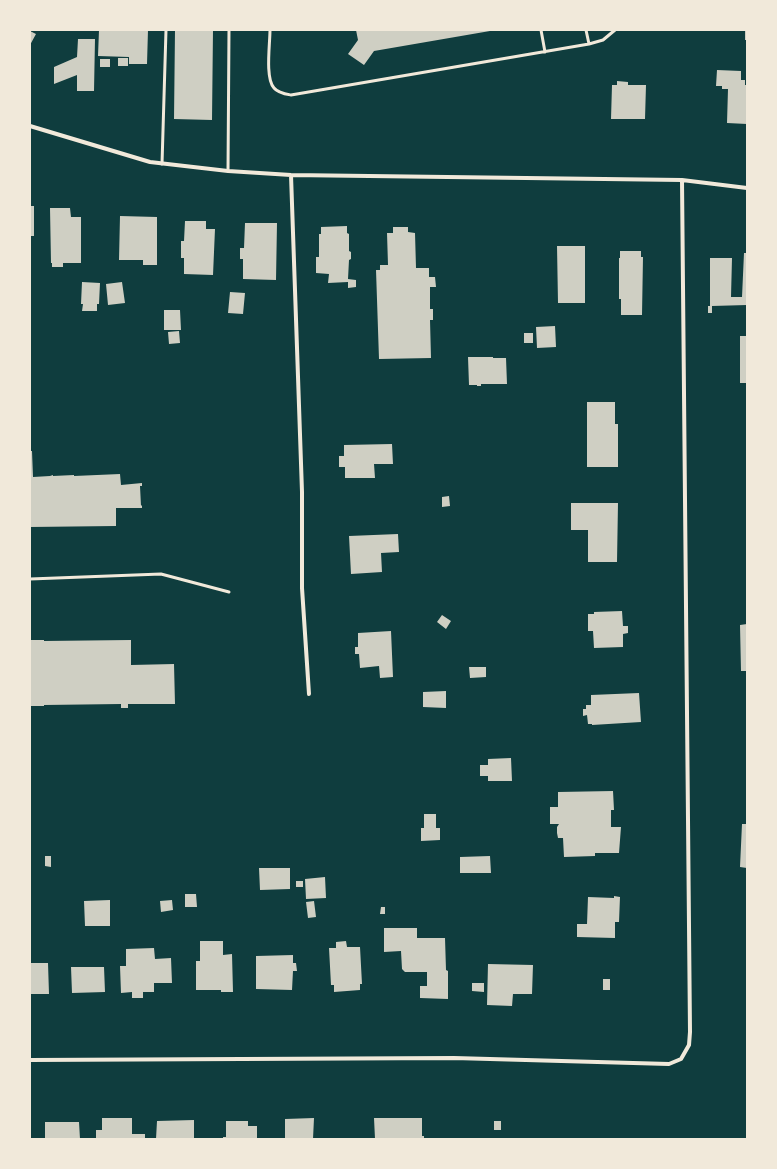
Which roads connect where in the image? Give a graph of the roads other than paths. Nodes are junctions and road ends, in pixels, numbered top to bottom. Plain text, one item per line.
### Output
1 (166, 30) edge
2 (229, 30) edge
3 (270, 30) edge
4 (541, 30) edge
5 (586, 30) edge
6 (616, 30) edge
7 (589, 44) junction
8 (545, 52) junction
9 (30, 126) edge
10 (162, 164) junction
11 (228, 171) junction
12 (291, 175) junction
13 (682, 180) junction
14 (747, 188) edge
15 (30, 578) edge
16 (229, 592) dead end
17 (309, 694) dead end
18 (30, 1060) edge

1 - 10 lane
2 - 11 lane
3 - 8 lane
4 - 8 lane
5 - 7 lane
6 - 7 lane
7 - 8 lane
9 - 10 street
10 - 11 street
11 - 12 street
12 - 13 street
12 - 17 street
13 - 14 street
13 - 18 street
15 - 16 lane

